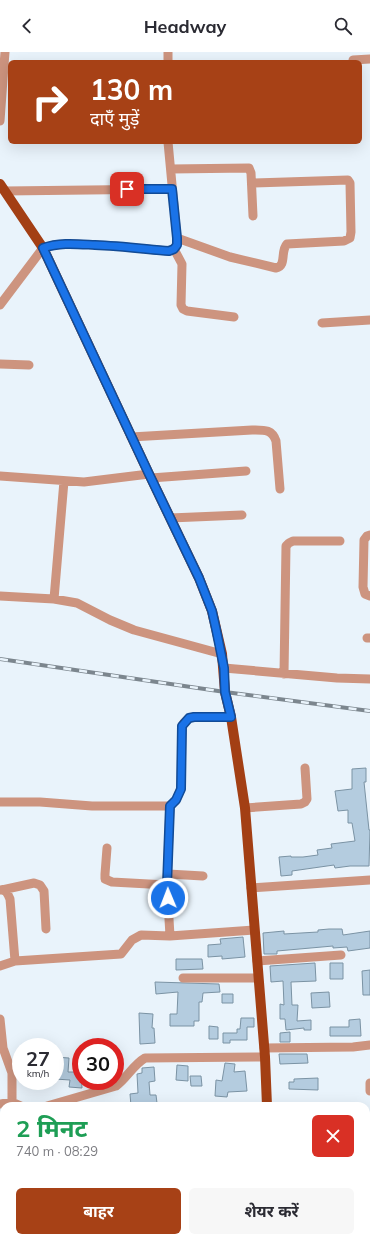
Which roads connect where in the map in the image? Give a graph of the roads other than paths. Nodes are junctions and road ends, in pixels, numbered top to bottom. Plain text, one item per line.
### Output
1 (5, 52) edge
2 (353, 58) edge
3 (370, 59) edge
4 (0, 121) edge
5 (168, 144) edge
6 (171, 169) junction
7 (252, 184) junction
8 (3, 187) edge
9 (172, 189) junction
10 (253, 216) dead end
11 (177, 238) junction
12 (43, 248) junction
13 (174, 249) junction
14 (0, 292) edge
15 (1, 304) edge
16 (234, 317) dead end
17 (370, 320) edge
18 (322, 323) dead end
19 (0, 364) edge
20 (29, 365) dead end
21 (131, 437) junction
22 (246, 472) dead end
23 (0, 476) edge
24 (150, 476) junction
25 (64, 481) junction
26 (280, 489) dead end
27 (242, 515) dead end
28 (170, 518) junction
29 (370, 535) edge
30 (340, 541) dead end
31 (0, 596) edge
32 (370, 596) edge
33 (54, 599) junction
34 (222, 654) junction
35 (224, 668) junction
36 (284, 674) junction
37 (370, 679) edge
38 (231, 717) junction
39 (305, 768) dead end
40 (0, 802) edge
41 (170, 806) junction
42 (246, 808) junction
43 (107, 848) dead end
44 (168, 874) junction
45 (203, 876) dead end
46 (370, 880) edge
47 (167, 885) junction
48 (252, 888) junction
49 (1, 890) edge
50 (46, 929) dead end
51 (254, 930) junction
52 (170, 936) junction
53 (341, 955) dead end
54 (15, 961) junction
55 (257, 961) junction
56 (0, 966) edge
57 (183, 978) dead end
58 (258, 978) junction
59 (0, 1019) edge
60 (370, 1045) edge
61 (265, 1053) junction
62 (370, 1083) edge
63 (370, 1091) edge
64 (17, 1102) edge
65 (61, 1102) edge
66 (267, 1102) edge

1 - 4 street
2 - 3 street
5 - 6 street
6 - 7 street
6 - 9 street
7 - 10 street
7 - 11 street
8 - 9 street
8 - 12 main road
9 - 11 street
11 - 13 street
12 - 13 street
12 - 15 street
12 - 21 main road
13 - 16 street
14 - 15 street
17 - 18 street
19 - 20 street
21 - 24 main road
21 - 26 street
22 - 24 street
23 - 25 street
24 - 25 street
24 - 28 main road
25 - 33 street
27 - 28 street
28 - 34 main road
29 - 32 street
30 - 36 street
31 - 33 street
33 - 34 street
34 - 35 main road
35 - 36 street
35 - 38 main road
36 - 37 street
38 - 41 street
38 - 42 main road
39 - 42 street
40 - 41 street
41 - 44 street
42 - 48 main road
43 - 47 street
44 - 45 street
44 - 47 street
46 - 48 street
47 - 52 street
48 - 51 main road
49 - 50 street
49 - 54 street
51 - 52 street
51 - 55 main road
52 - 54 street
53 - 55 street
54 - 56 street
55 - 58 main road
57 - 58 street
58 - 61 main road
59 - 64 street
60 - 61 street
61 - 65 street
61 - 66 main road
62 - 63 street

